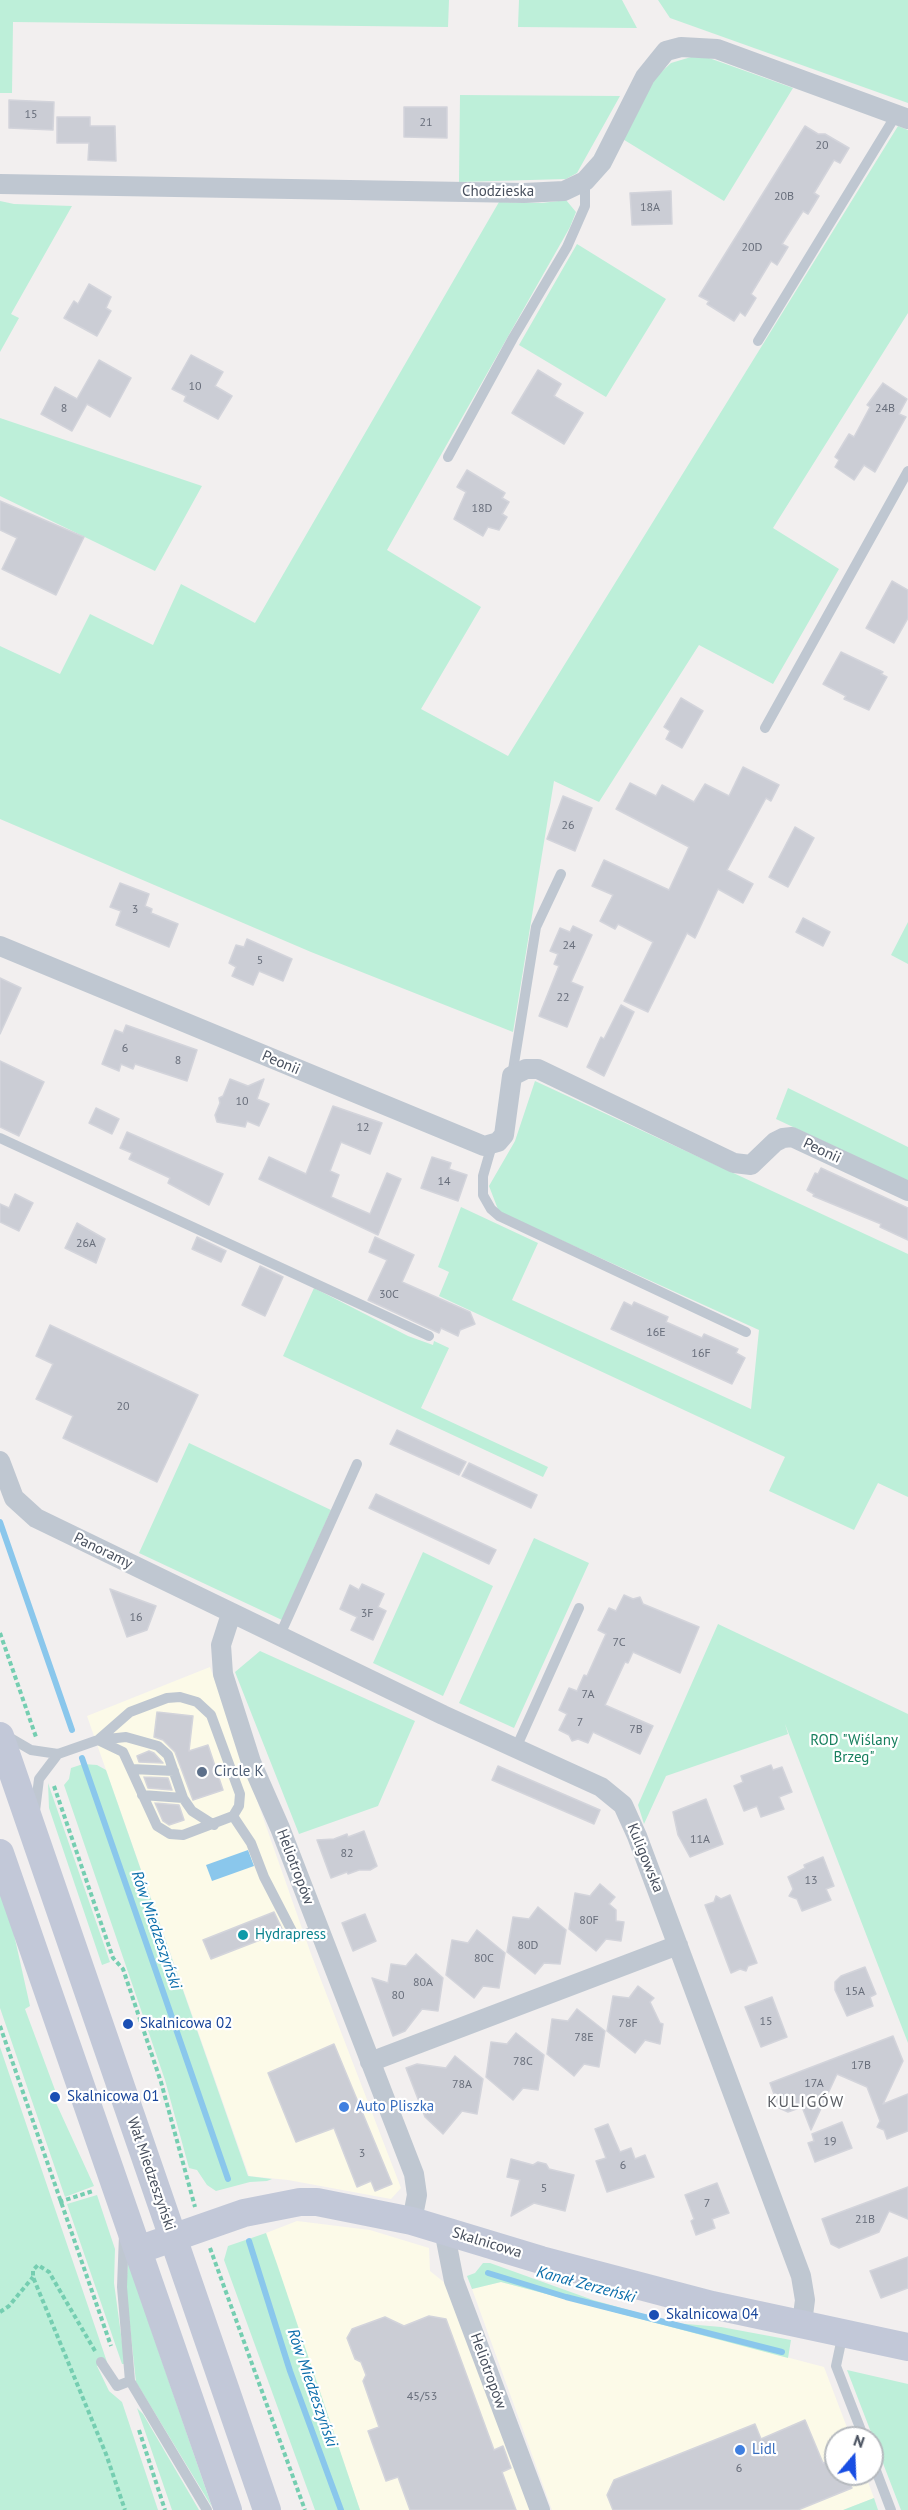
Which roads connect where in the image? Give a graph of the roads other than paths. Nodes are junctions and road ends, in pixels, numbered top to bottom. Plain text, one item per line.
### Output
1 (902, 117) edge
2 (585, 181) junction
3 (0, 184) edge
4 (758, 341) dead end
5 (448, 457) dead end
6 (908, 471) edge
7 (765, 728) dead end
8 (561, 874) dead end
9 (0, 946) edge
10 (512, 1076) junction
11 (0, 1137) edge
12 (492, 1145) junction
13 (908, 1191) edge
14 (746, 1332) dead end
15 (429, 1336) dead end
16 (0, 1461) edge
17 (357, 1464) dead end
18 (579, 1608) dead end
19 (231, 1614) junction
20 (279, 1636) junction
21 (0, 1731) edge
22 (0, 1736) edge
23 (98, 1740) junction
24 (516, 1749) junction
25 (57, 1754) junction
26 (132, 1769) junction
27 (174, 1771) junction
28 (142, 1795) junction
29 (183, 1798) junction
30 (233, 1816) junction
31 (214, 1825) junction
32 (33, 1832) junction
33 (0, 1853) edge
34 (319, 1930) junction
35 (678, 1945) junction
36 (370, 2062) junction
37 (126, 2217) junction
38 (412, 2221) junction
39 (444, 2230) junction
40 (173, 2236) junction
41 (138, 2250) junction
42 (802, 2323) junction
43 (843, 2331) junction
44 (908, 2347) edge
45 (101, 2362) road end
46 (127, 2382) junction
47 (859, 2426) edge
48 (882, 2486) edge
49 (207, 2510) edge
50 (228, 2510) edge
51 (267, 2510) edge
52 (540, 2510) edge
53 (891, 2510) edge

1 - 2 street, Chodzieska
1 - 4 lane
2 - 3 street, Chodzieska
2 - 5 lane
6 - 7 lane
8 - 10 lane
9 - 12 street, Peonii
10 - 12 street
10 - 13 street, Peonii
11 - 15 lane
12 - 14 lane
16 - 19 street, Panoramy
17 - 20 lane
18 - 24 lane
19 - 20 street, Kuligowska
19 - 34 street, Heliotropów
20 - 24 street, Kuligowska
21 - 25 lane
22 - 32 main road, Wał Miedzeszyński
23 - 25 lane
23 - 26 lane
23 - 27 lane
23 - 30 lane
24 - 35 street, Kuligowska
25 - 32 lane
26 - 27 lane
26 - 28 lane
27 - 29 lane
28 - 29 lane
28 - 31 lane
29 - 31 lane
30 - 31 lane
30 - 34 lane
32 - 40 main road, Wał Miedzeszyński
33 - 37 main road
34 - 36 street, Heliotropów
35 - 36 street
35 - 42 street, Kuligowska
36 - 38 street, Heliotropów
37 - 41 main road
37 - 46 lane
38 - 39 main road, Skalnicowa
38 - 40 main road, Skalnicowa
39 - 42 main road, Skalnicowa
39 - 52 street, Heliotropów
40 - 41 main road, Skalnicowa
40 - 51 main road, Wał Miedzeszyński
41 - 50 main road
42 - 43 main road, Skalnicowa
43 - 44 main road, Skalnicowa
43 - 47 lane
45 - 46 lane
46 - 49 lane
48 - 53 lane

